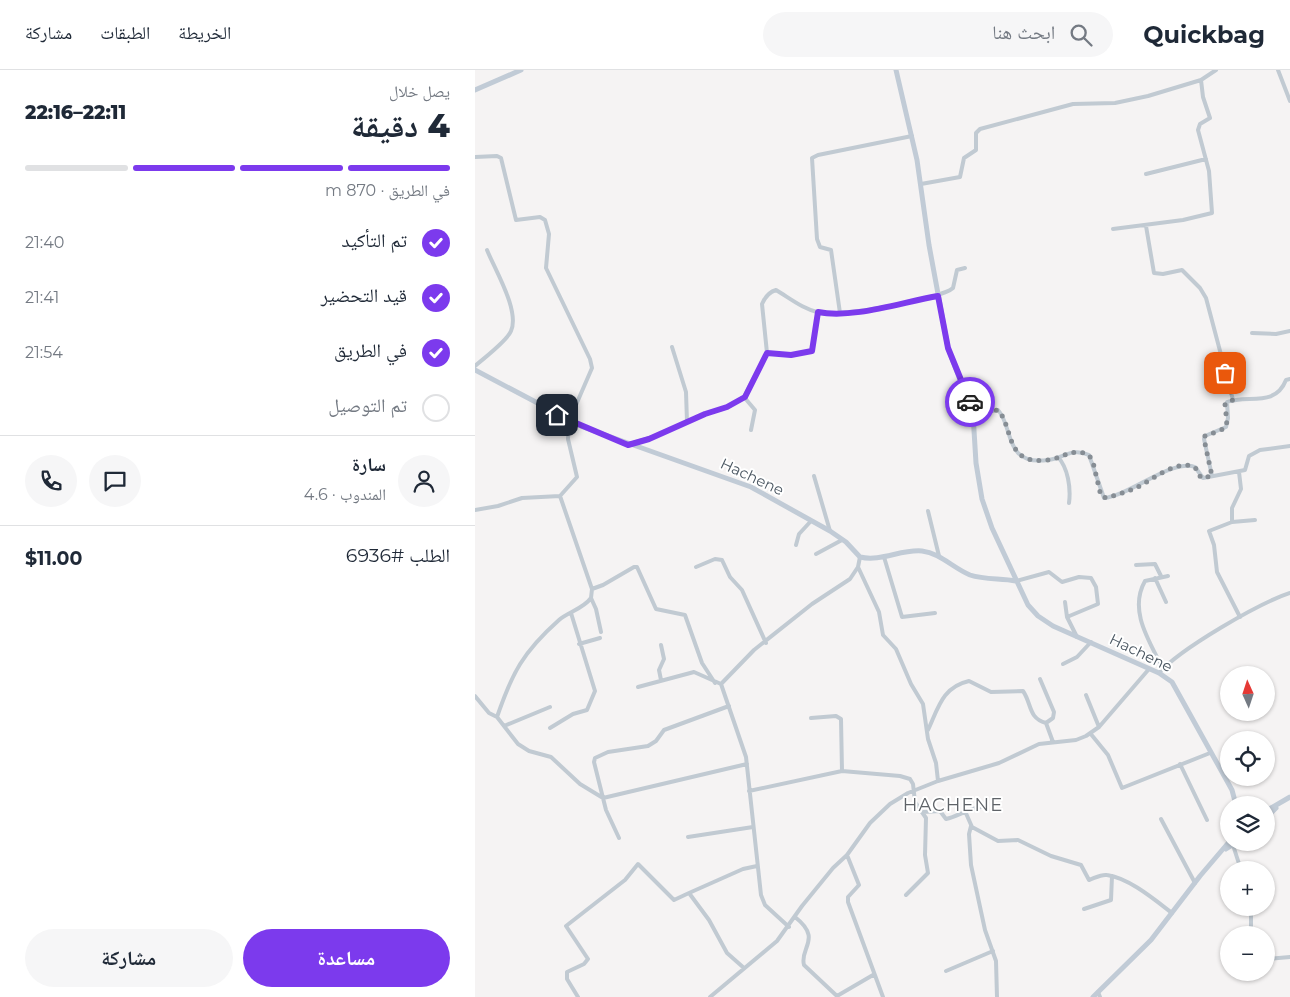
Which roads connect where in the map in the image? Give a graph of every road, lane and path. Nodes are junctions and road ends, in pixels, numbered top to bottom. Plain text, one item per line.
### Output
1 (521, 70) edge
2 (896, 70) edge
3 (1216, 70) edge
4 (1278, 70) edge
5 (1201, 80) junction
6 (475, 90) edge
7 (1290, 101) edge
8 (912, 136) junction
9 (475, 157) edge
10 (1206, 159) junction
11 (1146, 174) dead end
12 (921, 184) junction
13 (1146, 226) junction
14 (1113, 229) dead end
15 (487, 250) dead end
16 (965, 268) dead end
17 (938, 296) junction
18 (818, 312) junction
19 (840, 313) junction
20 (1290, 331) edge
21 (1252, 333) dead end
22 (672, 347) dead end
23 (767, 353) junction
24 (475, 368) edge
25 (1290, 379) edge
26 (745, 397) junction
27 (1233, 400) junction
28 (973, 414) junction
29 (569, 421) junction
30 (687, 422) junction
31 (751, 430) dead end
32 (628, 445) junction
33 (1290, 446) edge
34 (1058, 457) junction
35 (1239, 472) junction
36 (814, 476) dead end
37 (1212, 476) junction
38 (560, 496) junction
39 (1069, 503) dead end
40 (475, 510) edge
41 (928, 510) dead end
42 (1255, 520) dead end
43 (811, 521) junction
44 (1231, 522) junction
45 (830, 531) junction
46 (842, 540) junction
47 (796, 545) dead end
48 (816, 554) dead end
49 (939, 556) junction
50 (860, 557) junction
51 (884, 557) junction
52 (1136, 565) dead end
53 (696, 567) dead end
54 (858, 567) junction
55 (1161, 576) junction
56 (1169, 576) dead end
57 (1155, 578) junction
58 (1016, 581) junction
59 (592, 589) junction
60 (1290, 593) edge
61 (591, 598) junction
62 (1065, 602) dead end
63 (1165, 602) dead end
64 (571, 612) junction
65 (935, 614) dead end
66 (1067, 617) junction
67 (1239, 617) junction
68 (601, 632) dead end
69 (1077, 637) junction
70 (600, 638) dead end
71 (1091, 642) junction
72 (766, 643) junction
73 (579, 644) junction
74 (661, 645) dead end
75 (1063, 664) dead end
76 (1149, 669) junction
77 (1161, 671) junction
78 (1040, 679) dead end
79 (661, 680) junction
80 (715, 682) junction
81 (721, 684) junction
82 (638, 687) dead end
83 (1086, 695) dead end
84 (475, 696) edge
85 (729, 706) junction
86 (550, 707) dead end
87 (497, 718) junction
88 (811, 718) dead end
89 (1046, 722) junction
90 (504, 726) junction
91 (1099, 726) junction
92 (550, 728) dead end
93 (927, 732) junction
94 (1090, 733) junction
95 (1053, 742) junction
96 (1210, 753) junction
97 (747, 764) junction
98 (1180, 764) junction
99 (841, 771) junction
100 (938, 781) junction
101 (749, 791) junction
102 (914, 791) junction
103 (1233, 796) edge
104 (1290, 797) edge
105 (603, 798) junction
106 (1279, 804) junction
107 (1275, 806) edge
108 (981, 807) dead end
109 (1275, 808) edge
110 (965, 811) junction
111 (922, 812) junction
112 (1161, 819) dead end
113 (1207, 820) dead end
114 (971, 826) junction
115 (753, 827) junction
116 (688, 837) dead end
117 (619, 838) dead end
118 (1223, 851) edge
119 (847, 855) junction
120 (757, 866) junction
121 (1112, 876) junction
122 (1195, 883) junction
123 (689, 893) junction
124 (907, 895) dead end
125 (1084, 909) dead end
126 (1172, 913) junction
127 (795, 917) junction
128 (789, 927) junction
129 (993, 951) junction
130 (1290, 957) edge
131 (1275, 958) edge
132 (744, 968) junction
133 (946, 971) dead end
134 (873, 975) junction
135 (1099, 995) edge
136 (578, 997) edge
137 (710, 997) edge
138 (837, 997) edge
139 (883, 997) edge
140 (997, 997) edge
141 (1093, 997) edge

1 - 6 street
2 - 8 street, Hachene
3 - 5 street
4 - 7 street
5 - 10 street
5 - 12 street
8 - 12 street, Hachene
8 - 19 street
9 - 29 street
10 - 11 street
10 - 13 street
12 - 17 street, Hachene
13 - 14 street
13 - 27 street
15 - 24 street
16 - 17 street
17 - 19 street
17 - 28 street, Hachene
18 - 19 street
18 - 23 street
18 - 23 street
20 - 21 street
22 - 30 street
23 - 26 street
24 - 29 street, Hachene
25 - 27 street
26 - 30 street
26 - 31 street
27 - 37 street
28 - 34 street
28 - 58 street, Hachene
29 - 32 street, Hachene
29 - 38 street
30 - 32 street
32 - 43 street, Hachene
33 - 35 street
34 - 37 street
34 - 39 street
35 - 37 street
35 - 44 street
36 - 45 street
38 - 40 street
38 - 59 street
41 - 49 street
42 - 44 street
43 - 45 street, Hachene
43 - 47 street
44 - 67 street
45 - 46 street, Hachene
46 - 48 street
46 - 50 street, Hachene
49 - 51 street
49 - 58 street
50 - 51 street
50 - 54 street
51 - 65 street
52 - 55 street
53 - 72 street
54 - 72 street
54 - 93 street
55 - 56 street
55 - 57 street
57 - 63 street
57 - 77 street
58 - 66 street
58 - 69 street, Hachene
59 - 61 street
59 - 80 street
60 - 67 street
61 - 64 street
61 - 68 street
62 - 66 street
64 - 73 street
64 - 87 street
66 - 69 street
67 - 77 street
69 - 71 street, Hachene
70 - 73 street
71 - 75 street
71 - 76 street, Hachene
72 - 81 street
73 - 92 street
74 - 79 street
76 - 77 street, Hachene
76 - 91 street
77 - 96 street, Hachene
78 - 89 street
79 - 80 street
79 - 82 street
80 - 81 street
81 - 85 street
83 - 91 street
84 - 87 street
85 - 97 street
85 - 105 street
86 - 90 street
87 - 90 street
88 - 99 street
89 - 93 street
89 - 95 street
90 - 105 street
91 - 94 street
93 - 100 street
94 - 95 street
94 - 98 street
95 - 100 street
96 - 98 street
96 - 103 street, Hachene
97 - 101 street
97 - 105 street
98 - 113 street
99 - 101 street
99 - 102 street
100 - 102 street
101 - 115 street
102 - 111 street
102 - 119 street
104 - 106 street
105 - 117 street
106 - 107 street
106 - 109 street
108 - 110 street
110 - 111 street
110 - 114 street
111 - 124 street
112 - 122 street
114 - 121 street
114 - 129 street
115 - 116 street
115 - 120 street
118 - 122 street
119 - 127 street
119 - 134 street
120 - 123 street
120 - 128 street
121 - 125 street
121 - 126 street
122 - 126 street
123 - 132 street
123 - 136 street
126 - 135 street
127 - 128 street
127 - 138 street
128 - 132 street
129 - 133 street
129 - 140 street
130 - 131 street
132 - 137 street
134 - 138 street
134 - 139 street
135 - 141 street

